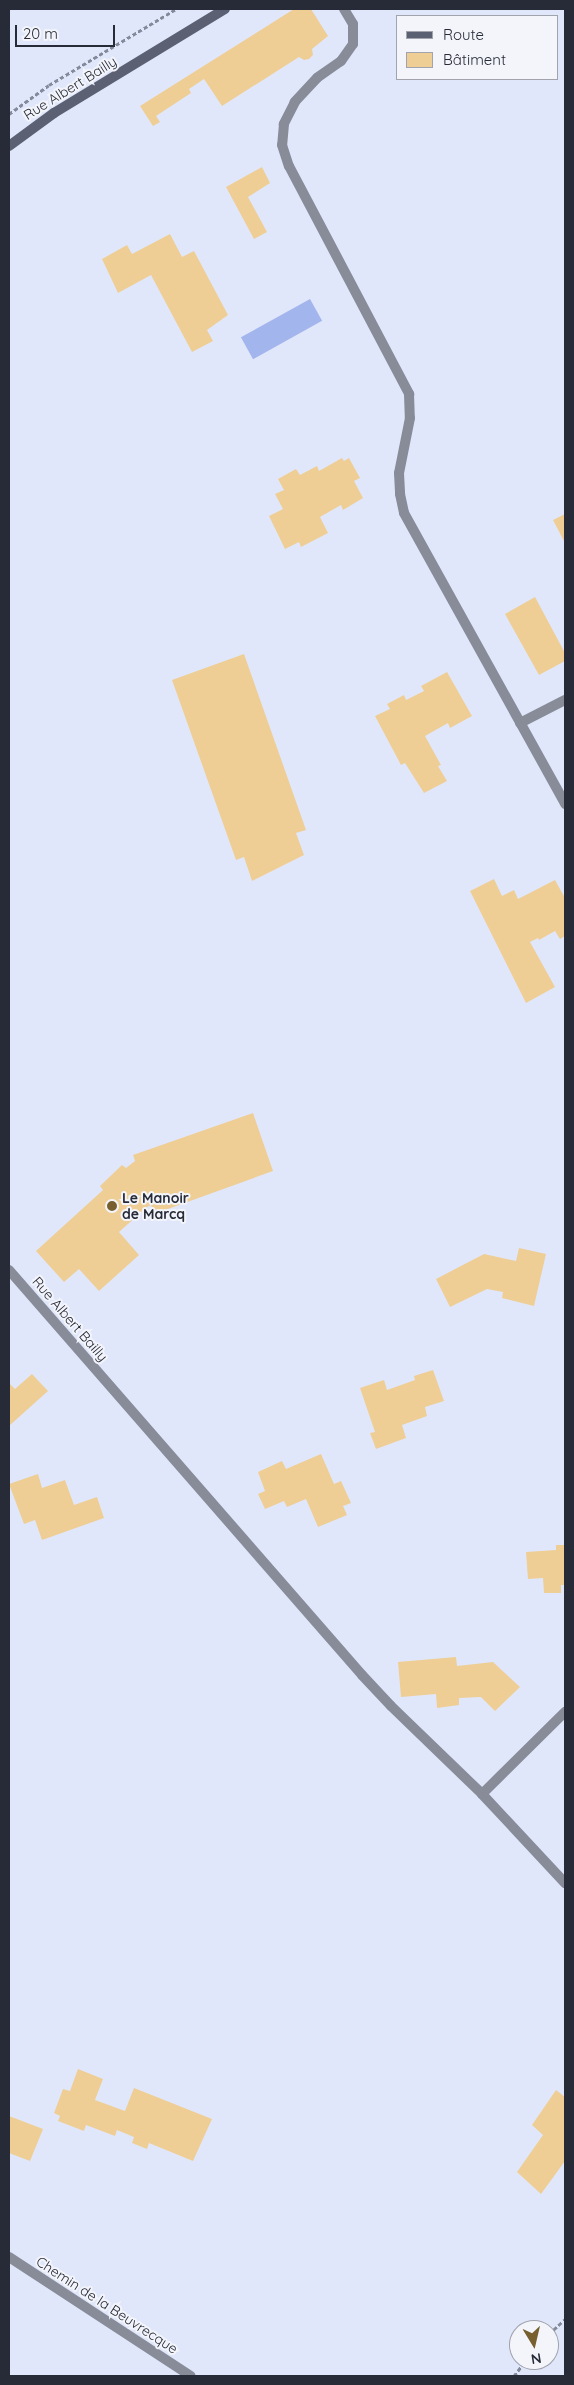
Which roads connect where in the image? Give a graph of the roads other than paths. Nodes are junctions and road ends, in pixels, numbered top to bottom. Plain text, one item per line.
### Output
1 (225, 9) edge
2 (344, 9) edge
3 (9, 146) edge
4 (565, 700) edge
5 (520, 723) junction
6 (565, 804) edge
7 (9, 1270) edge
8 (565, 1712) edge
9 (482, 1794) junction
10 (565, 1883) edge
11 (9, 2257) edge
12 (191, 2376) edge

1 - 3 main road, Rue Albert Bailly
2 - 5 street
4 - 5 street
5 - 6 street
7 - 9 street, Rue Albert Bailly
8 - 9 street
9 - 10 street, Rue Albert Bailly
11 - 12 street, Chemin de la Beuvrecque

